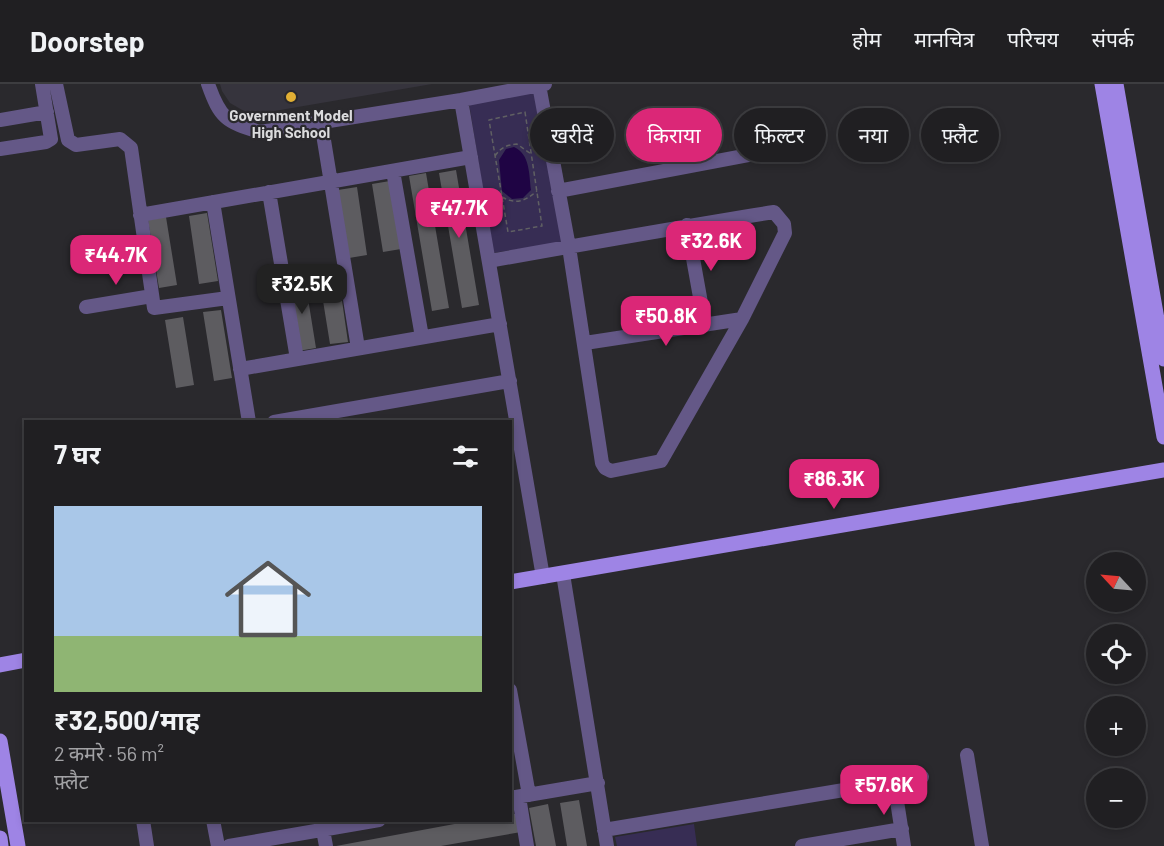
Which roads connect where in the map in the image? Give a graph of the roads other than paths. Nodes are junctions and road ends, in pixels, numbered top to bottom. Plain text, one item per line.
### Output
1 (42, 84) edge
2 (56, 84) edge
3 (208, 84) edge
4 (1102, 84) edge
5 (1116, 84) edge
6 (542, 85) edge
7 (461, 100) junction
8 (47, 112) junction
9 (0, 120) edge
10 (321, 122) junction
11 (0, 149) edge
12 (471, 157) junction
13 (734, 158) edge
14 (393, 171) junction
15 (331, 182) junction
16 (558, 191) junction
17 (269, 192) junction
18 (213, 202) junction
19 (140, 215) junction
20 (687, 225) junction
21 (568, 247) junction
22 (489, 261) junction
23 (152, 296) junction
24 (228, 298) junction
25 (86, 307) dead end
26 (742, 319) junction
27 (500, 324) junction
28 (705, 325) junction
29 (422, 337) junction
30 (585, 343) junction
31 (358, 348) junction
32 (297, 359) junction
33 (1164, 359) edge
34 (240, 369) junction
35 (510, 381) junction
36 (249, 420) edge
37 (286, 420) edge
38 (1164, 437) edge
39 (516, 451) edge
40 (1164, 470) edge
41 (564, 574) junction
42 (543, 577) junction
43 (512, 582) edge
44 (24, 660) edge
45 (0, 665) edge
46 (512, 710) edge
47 (0, 741) edge
48 (515, 741) edge
49 (967, 755) dead end
50 (922, 777) dead end
51 (894, 782) junction
52 (598, 783) junction
53 (519, 797) edge
54 (143, 822) edge
55 (213, 822) edge
56 (368, 822) edge
57 (902, 829) junction
58 (323, 830) junction
59 (604, 830) junction
60 (0, 838) edge
61 (257, 844) edge
62 (826, 844) edge
63 (1, 846) edge
64 (18, 846) edge
65 (147, 846) edge
66 (218, 846) edge
67 (229, 846) edge
68 (326, 846) edge
69 (527, 846) edge
70 (606, 846) edge
71 (802, 846) edge
72 (904, 846) edge
73 (982, 846) edge

1 - 8 street
2 - 19 street
3 - 10 street
4 - 38 main road
5 - 33 main road
6 - 7 street
6 - 16 street
7 - 10 street
7 - 12 street
8 - 9 street
8 - 11 street
10 - 15 street
12 - 14 street
12 - 22 street
13 - 16 street
14 - 15 street
14 - 29 street
15 - 17 street
15 - 31 street
16 - 21 street
17 - 18 street
17 - 32 street
18 - 19 street
18 - 24 street
19 - 23 street
20 - 21 street
20 - 26 street
20 - 28 street
21 - 22 street
21 - 30 street
22 - 27 street
23 - 24 street
23 - 25 street
24 - 34 street
26 - 28 street
26 - 30 street
27 - 29 street
27 - 35 street
28 - 30 street
29 - 31 street
31 - 32 street
32 - 34 street
34 - 36 street
35 - 37 street
35 - 39 street
39 - 42 street
40 - 41 main road
41 - 42 main road
41 - 52 street
42 - 43 main road
44 - 45 main road
46 - 48 street
47 - 64 main road
48 - 53 street
49 - 73 street
50 - 51 street
51 - 57 street
51 - 59 street
52 - 53 street
52 - 59 street
53 - 69 street
54 - 65 street
55 - 66 street
56 - 58 street
57 - 62 street
57 - 72 street
58 - 61 street
58 - 68 street
59 - 70 street
60 - 63 main road
61 - 67 street
62 - 71 street

